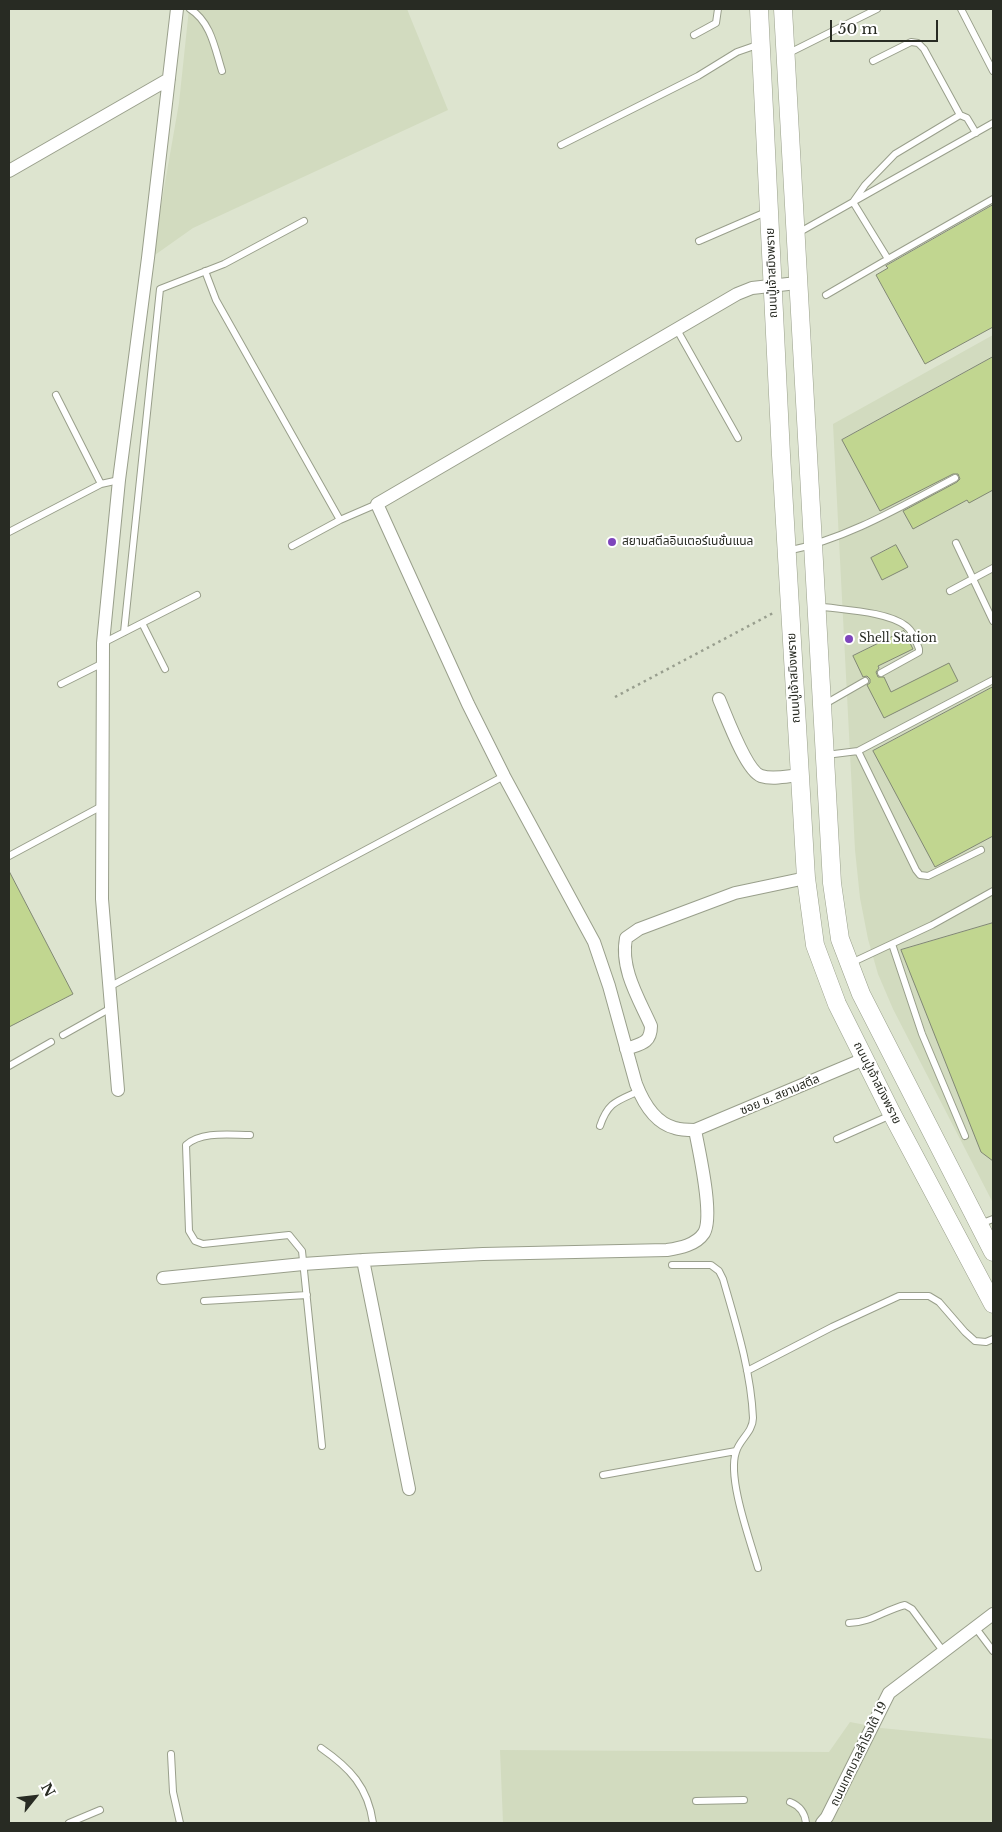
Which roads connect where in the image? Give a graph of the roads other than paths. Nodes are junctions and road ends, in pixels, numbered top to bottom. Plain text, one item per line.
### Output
1 (177, 9) edge
2 (190, 9) edge
3 (718, 9) edge
4 (760, 9) edge
5 (783, 9) edge
6 (877, 9) edge
7 (961, 9) edge
8 (694, 35) dead end
9 (762, 44) junction
10 (786, 55) junction
11 (873, 61) dead end
12 (222, 71) dead end
13 (993, 72) edge
14 (169, 79) junction
15 (960, 115) junction
16 (993, 123) edge
17 (976, 133) junction
18 (561, 145) dead end
19 (9, 172) edge
20 (993, 199) edge
21 (853, 202) junction
22 (770, 210) junction
23 (304, 221) dead end
24 (795, 235) junction
25 (699, 241) dead end
26 (888, 259) junction
27 (206, 271) junction
28 (798, 283) junction
29 (772, 285) junction
30 (826, 295) dead end
31 (676, 328) junction
32 (56, 395) dead end
33 (738, 438) dead end
34 (955, 478) dead end
35 (119, 480) junction
36 (101, 484) junction
37 (377, 504) junction
38 (340, 520) junction
39 (9, 532) edge
40 (956, 543) dead end
41 (292, 546) dead end
42 (812, 546) junction
43 (787, 551) junction
44 (993, 568) edge
45 (973, 578) junction
46 (950, 591) dead end
47 (197, 595) dead end
48 (816, 606) junction
49 (993, 622) edge
50 (142, 623) junction
51 (124, 632) junction
52 (103, 643) junction
53 (103, 663) junction
54 (165, 669) dead end
55 (882, 673) dead end
56 (993, 680) edge
57 (865, 681) dead end
58 (61, 684) dead end
59 (719, 699) dead end
60 (822, 706) junction
61 (858, 751) junction
62 (825, 755) junction
63 (800, 775) junction
64 (504, 776) junction
65 (102, 806) junction
66 (981, 850) dead end
67 (9, 856) edge
68 (806, 878) junction
69 (993, 891) edge
70 (892, 944) junction
71 (850, 964) junction
72 (109, 987) junction
73 (111, 1008) junction
74 (63, 1035) dead end
75 (51, 1042) dead end
76 (626, 1049) junction
77 (864, 1060) junction
78 (9, 1066) edge
79 (118, 1090) dead end
80 (639, 1091) junction
81 (892, 1114) junction
82 (600, 1126) dead end
83 (695, 1130) junction
84 (250, 1135) dead end
85 (965, 1136) dead end
86 (837, 1139) dead end
87 (986, 1222) edge
88 (993, 1252) edge
89 (363, 1260) junction
90 (304, 1264) junction
91 (672, 1265) dead end
92 (163, 1278) dead end
93 (306, 1295) junction
94 (204, 1301) dead end
95 (993, 1304) edge
96 (993, 1339) edge
97 (747, 1371) junction
98 (322, 1446) dead end
99 (736, 1451) junction
100 (603, 1475) dead end
101 (409, 1489) dead end
102 (758, 1568) dead end
103 (993, 1614) edge
104 (849, 1622) dead end
105 (975, 1627) junction
106 (943, 1652) junction
107 (993, 1652) edge
108 (321, 1748) dead end
109 (170, 1754) dead end
110 (696, 1800) dead end
111 (744, 1800) dead end
112 (790, 1802) dead end
113 (100, 1810) dead end
114 (68, 1823) edge
115 (180, 1823) edge
116 (373, 1823) edge
117 (806, 1823) edge
118 (822, 1823) edge

1 - 14 street
2 - 12 lane
3 - 8 lane
4 - 9 main road, ถนนปู่เจ้าสมิงพราย
5 - 10 main road, ถนนปู่เจ้าสมิงพราย
6 - 10 lane
7 - 13 lane
9 - 18 lane
9 - 22 main road, ถนนปู่เจ้าสมิงพราย
10 - 24 main road, ถนนปู่เจ้าสมิงพราย
11 - 15 lane
14 - 19 street
14 - 35 street
15 - 17 lane
15 - 21 lane
16 - 17 lane
17 - 21 lane
20 - 26 lane
21 - 24 lane
21 - 26 lane
22 - 25 lane
22 - 29 main road, ถนนปู่เจ้าสมิงพราย
23 - 27 lane
24 - 28 main road, ถนนปู่เจ้าสมิงพราย
26 - 30 lane
27 - 38 lane
27 - 51 lane
28 - 29 street
28 - 42 main road, ถนนปู่เจ้าสมิงพราย
29 - 31 street
29 - 43 main road, ถนนปู่เจ้าสมิงพราย
31 - 33 lane
31 - 37 street
32 - 36 lane
34 - 42 lane
35 - 36 lane
35 - 52 street
36 - 39 lane
37 - 38 lane
37 - 64 street
38 - 41 lane
40 - 45 lane
42 - 43 lane
42 - 48 main road, ถนนปู่เจ้าสมิงพราย
43 - 63 main road, ถนนปู่เจ้าสมิงพราย
44 - 45 lane
45 - 46 lane
45 - 49 lane
47 - 50 lane
48 - 55 lane
48 - 60 main road, ถนนปู่เจ้าสมิงพราย
50 - 51 lane
50 - 54 lane
51 - 52 lane
52 - 53 street
53 - 58 lane
53 - 65 street
56 - 61 lane
57 - 60 lane
59 - 63 street
60 - 62 main road, ถนนปู่เจ้าสมิงพราย
61 - 62 lane
61 - 66 lane
62 - 71 main road, ถนนปู่เจ้าสมิงพราย
63 - 68 main road, ถนนปู่เจ้าสมิงพราย
64 - 72 lane
64 - 76 street
65 - 67 lane
65 - 72 street
68 - 76 street
68 - 77 main road, ถนนปู่เจ้าสมิงพราย
69 - 70 lane
70 - 71 lane
70 - 85 lane
71 - 87 main road, ถนนปู่เจ้าสมิงพราย
72 - 73 street
73 - 74 lane
73 - 79 street
75 - 78 lane
76 - 80 street
77 - 81 main road, ถนนปู่เจ้าสมิงพราย
77 - 83 street, ซอย ช. สยามสตีล
80 - 82 lane
80 - 83 street
81 - 86 lane
81 - 95 main road, ถนนปู่เจ้าสมิงพราย
83 - 89 street
84 - 90 lane
87 - 88 main road, ถนนปู่เจ้าสมิงพราย
89 - 90 street
89 - 101 street
90 - 92 street
90 - 93 lane
91 - 97 lane
93 - 94 lane
93 - 98 lane
96 - 97 lane
97 - 99 lane
99 - 100 lane
99 - 102 lane
103 - 105 street, ถนนเทศบาลสำโรงใต้ 19
104 - 106 lane
105 - 106 street, ถนนเทศบาลสำโรงใต้ 19
105 - 107 lane
106 - 118 street, ถนนเทศบาลสำโรงใต้ 19
108 - 116 lane
109 - 115 lane
110 - 111 lane
112 - 117 lane
113 - 114 lane

